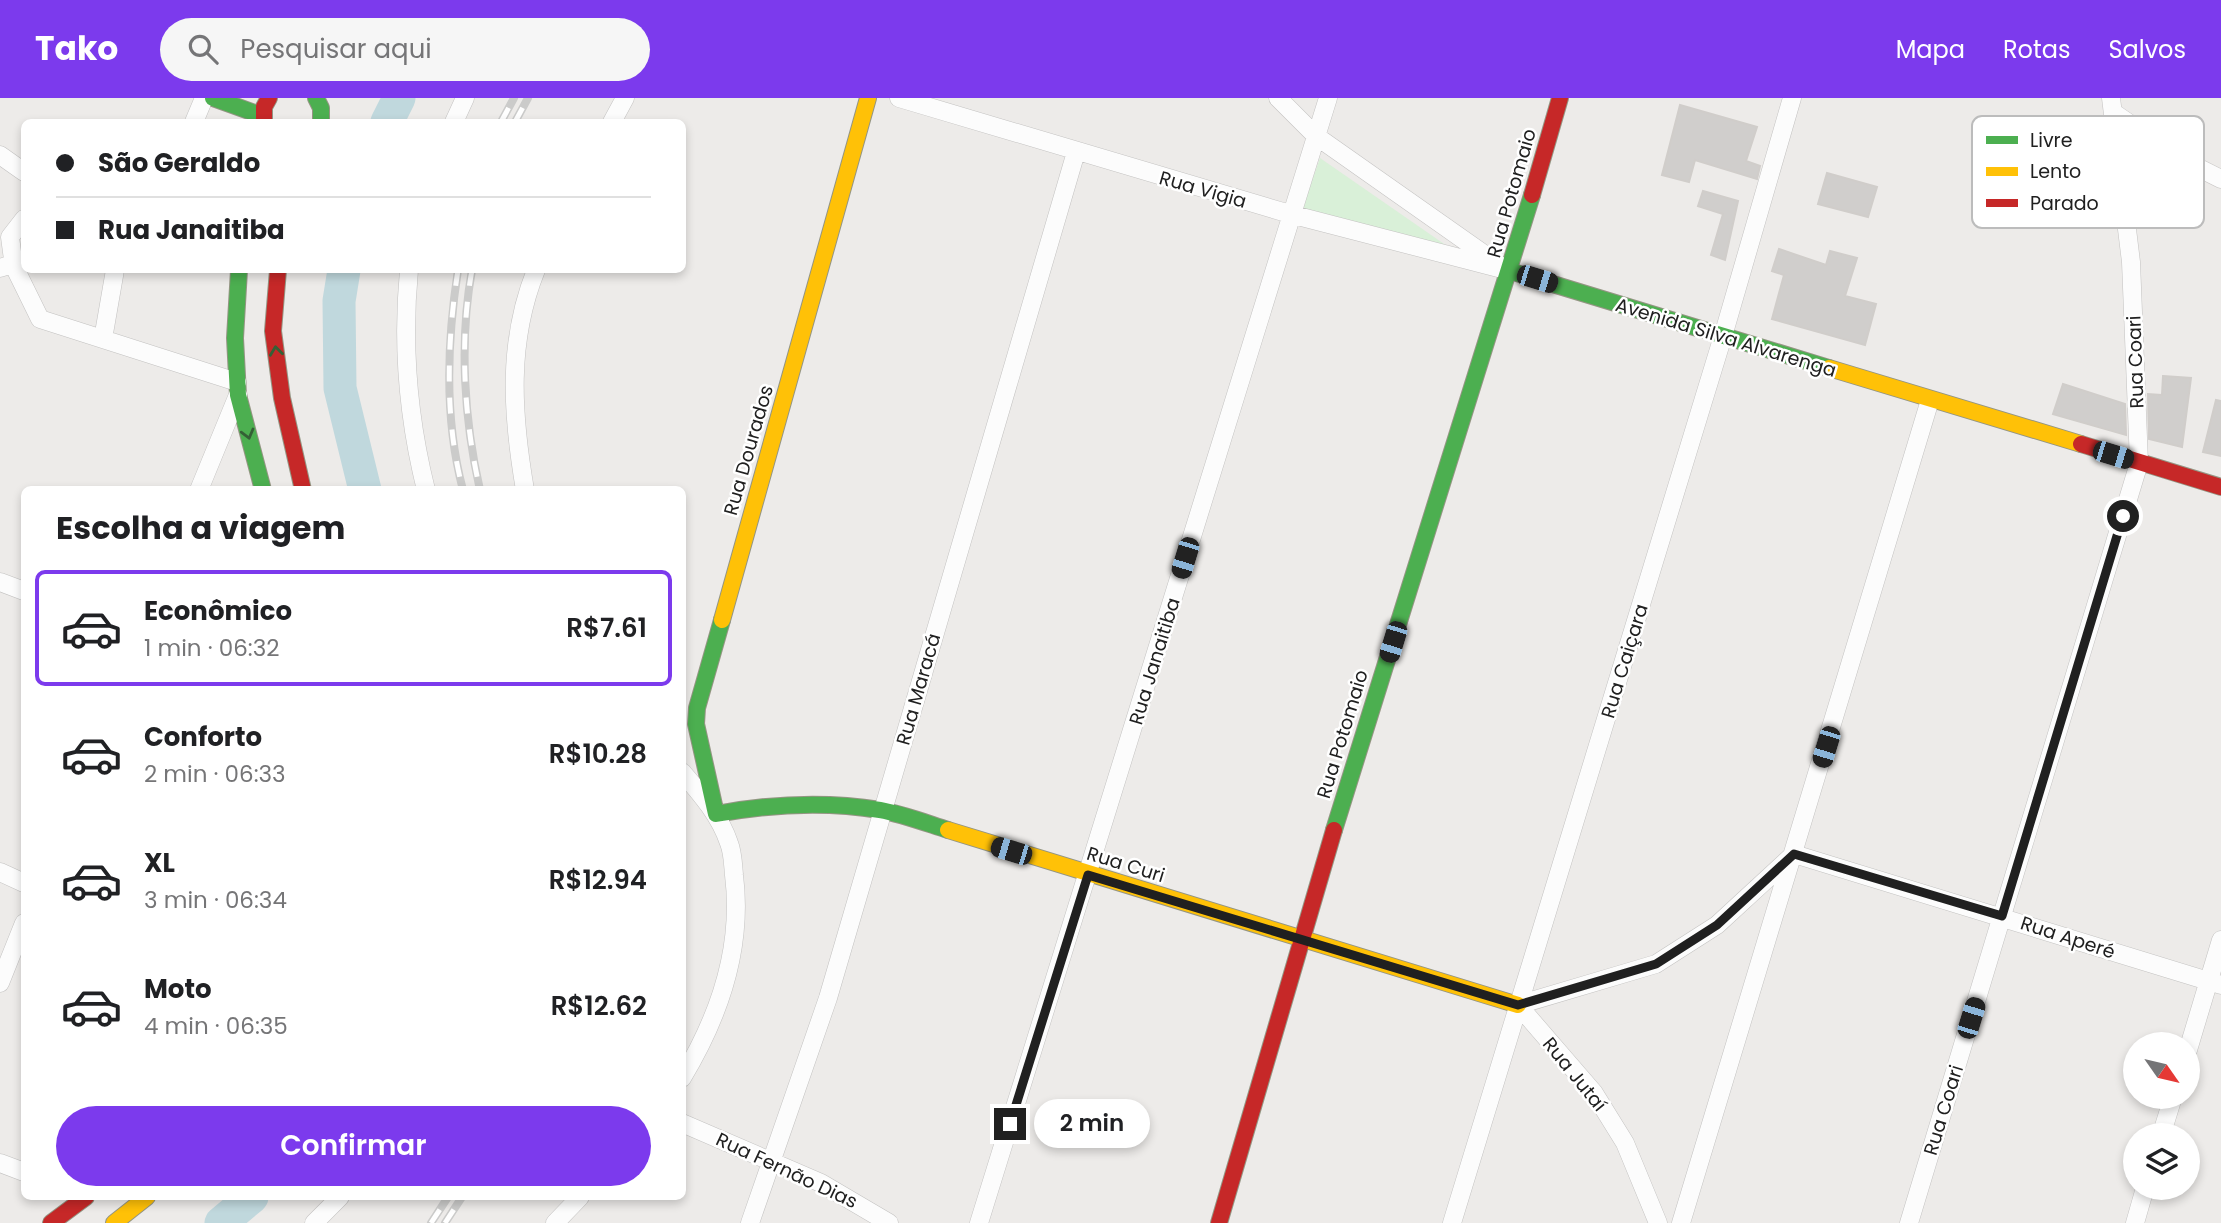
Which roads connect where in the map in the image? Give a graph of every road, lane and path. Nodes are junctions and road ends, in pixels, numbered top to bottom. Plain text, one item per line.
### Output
1 (205, 98) edge
2 (213, 98) edge
3 (269, 98) edge
4 (465, 98) edge
5 (625, 98) edge
6 (868, 98) edge
7 (899, 98) edge
8 (1278, 98) edge
9 (1328, 98) edge
10 (1560, 98) edge
11 (1792, 98) edge
12 (195, 119) edge
13 (263, 119) edge
14 (455, 119) edge
15 (614, 119) edge
16 (1316, 136) junction
17 (1076, 152) junction
18 (0, 155) edge
19 (21, 170) edge
20 (2204, 170) edge
21 (2221, 179) edge
22 (1290, 214) junction
23 (21, 223) edge
24 (2127, 228) edge
25 (7, 268) edge
26 (1510, 271) junction
27 (114, 273) edge
28 (239, 273) edge
29 (278, 273) edge
30 (409, 273) edge
31 (535, 273) edge
32 (1723, 336) junction
33 (103, 339) junction
34 (236, 359) joint
35 (233, 385) junction
36 (1930, 400) junction
37 (2139, 463) junction
38 (200, 486) edge
39 (262, 486) edge
40 (302, 486) edge
41 (425, 486) edge
42 (524, 486) edge
43 (2221, 488) edge
44 (0, 582) edge
45 (21, 591) edge
46 (686, 777) edge
47 (882, 810) junction
48 (716, 814) junction
49 (1794, 854) junction
50 (0, 872) edge
51 (1088, 875) junction
52 (21, 882) edge
53 (2002, 916) junction
54 (21, 930) edge
55 (1303, 939) junction
56 (2221, 940) edge
57 (0, 983) edge
58 (2215, 983) edge
59 (1518, 1005) junction
60 (2195, 1032) edge
61 (686, 1072) edge
62 (686, 1125) edge
63 (773, 1161) junction
64 (0, 1163) edge
65 (21, 1171) edge
66 (82, 1200) edge
67 (143, 1200) edge
68 (577, 1200) edge
69 (2142, 1200) edge
70 (331, 1210) edge
71 (51, 1223) edge
72 (114, 1223) edge
73 (314, 1223) edge
74 (555, 1223) edge
75 (750, 1223) edge
76 (889, 1223) edge
77 (979, 1223) edge
78 (1219, 1223) edge
79 (1452, 1223) edge
80 (1658, 1223) edge
81 (1681, 1223) edge
82 (1909, 1223) edge
83 (2135, 1223) edge

1 - 12 street
2 - 13 street
3 - 13 street
4 - 14 street
5 - 15 street
6 - 48 street, Rua Dourados
7 - 17 street, Rua Vigia
8 - 16 street, Avenida Silva Alvarenga
9 - 16 street, Rua Janaitiba
10 - 26 street, Rua Potomaio
11 - 32 street, Rua Caiçara
16 - 22 street, Rua Janaitiba
16 - 26 street, Avenida Silva Alvarenga
17 - 22 street, Rua Vigia
17 - 47 street, Rua Maracá
18 - 19 street
20 - 21 street
22 - 26 street, Rua Vigia
22 - 51 street, Rua Janaitiba
23 - 25 street
24 - 37 street, Rua Coari
25 - 33 street
26 - 32 street, Avenida Silva Alvarenga
26 - 55 street, Rua Potomaio
27 - 33 street
28 - 34 street
40 -> 29 street
30 - 41 street
31 - 42 street
32 - 36 street, Avenida Silva Alvarenga
32 - 59 street, Rua Caiçara
33 - 35 street
34 - 35 street
35 - 38 street
35 -> 39 street
36 - 37 street, Avenida Silva Alvarenga
36 - 49 street
37 - 43 street, Avenida Silva Alvarenga
37 - 53 street, Rua Coari
44 - 45 street
46 - 48 street
47 - 48 street, Rua Curi
47 - 51 street, Rua Curi
47 - 63 street, Rua Maracá
48 - 61 street
49 - 53 street, Rua Aperé
49 - 59 street
49 - 81 street
50 - 52 street
51 - 55 street, Rua Curi
51 - 77 street, Rua Janaitiba
53 - 58 street, Rua Aperé
53 - 82 street, Rua Coari
54 - 57 street
55 - 59 street, Rua Curi
55 - 78 street, Rua Potomaio
56 - 58 street
58 - 60 street
59 - 79 street, Rua Caiçara
59 - 80 street, Rua Jutaí
62 - 63 street, Rua Fernão Dias
63 - 75 street, Rua Maracá
63 - 76 street, Rua Fernão Dias
64 - 65 street
66 - 71 street
67 - 72 street
68 - 74 street
69 - 83 street
70 - 73 street

